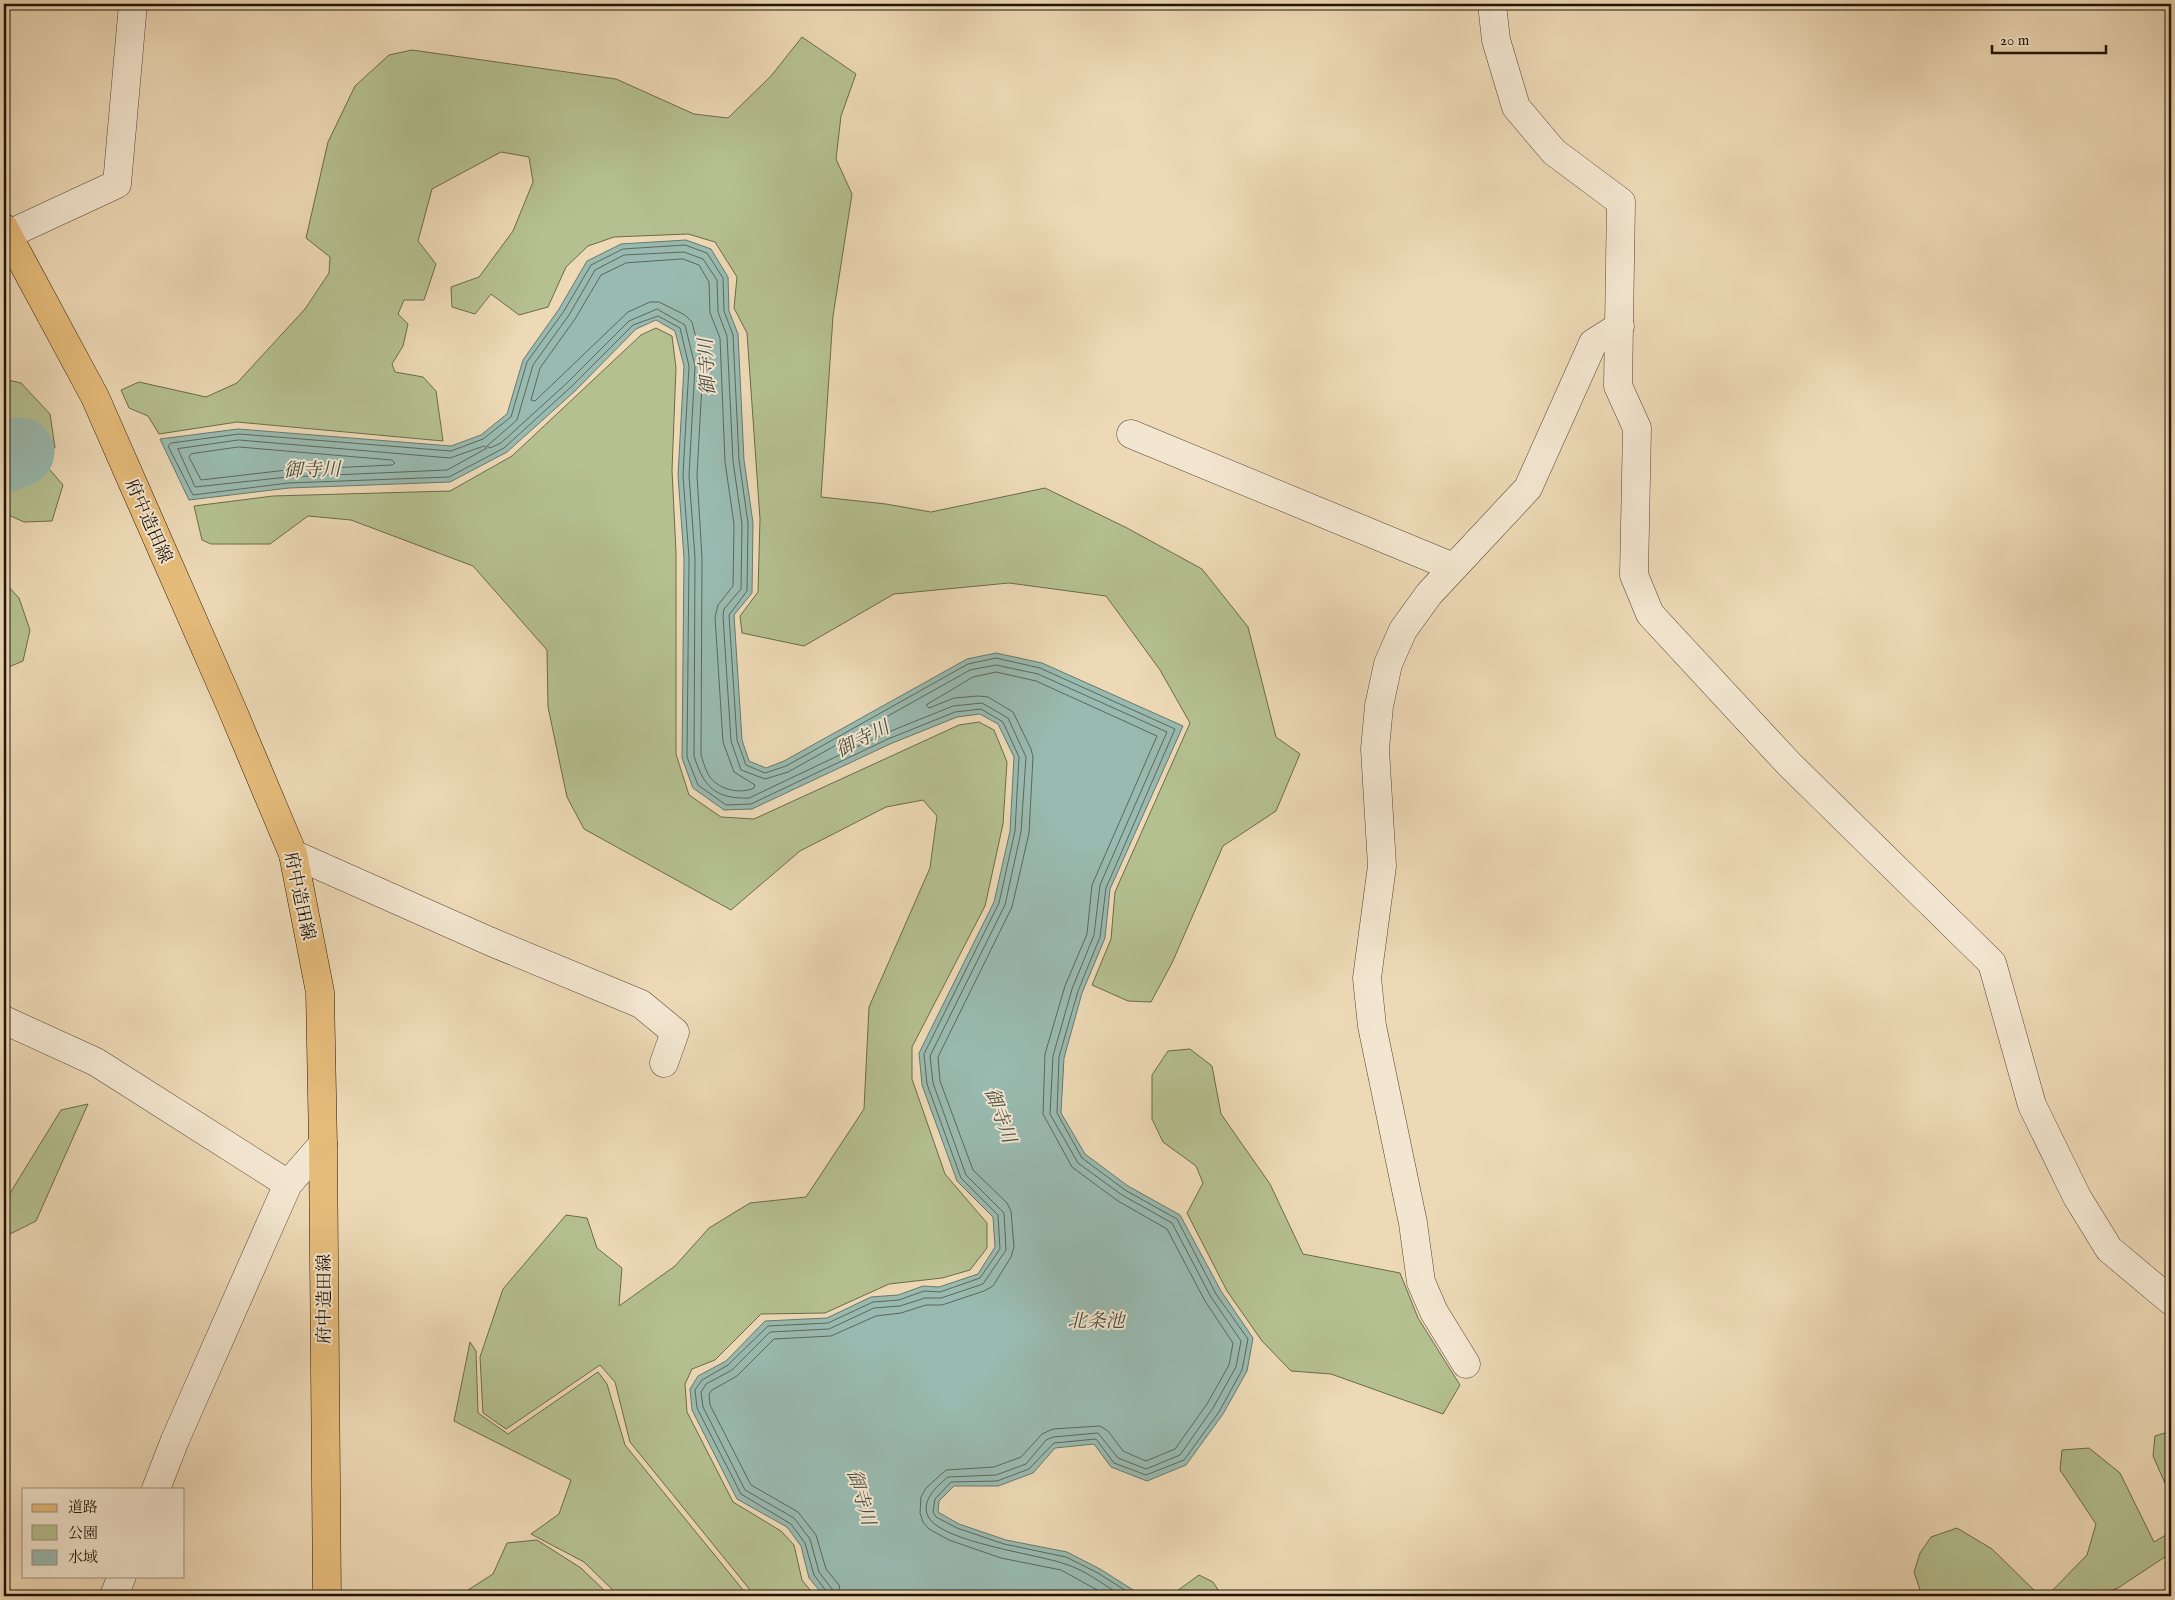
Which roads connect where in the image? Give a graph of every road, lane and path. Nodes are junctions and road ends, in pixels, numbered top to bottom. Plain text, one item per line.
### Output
1 (133, 4) edge
2 (1492, 4) edge
3 (6, 232) edge
4 (1620, 326) junction
5 (1131, 434) dead end
6 (1453, 567) junction
7 (293, 854) junction
8 (4, 1020) edge
9 (664, 1063) dead end
10 (323, 1144) junction
11 (288, 1184) junction
12 (2171, 1301) edge
13 (1466, 1364) dead end
14 (156, 1488) edge
15 (121, 1578) edge
16 (114, 1596) edge
17 (327, 1596) edge

1 - 3 street
2 - 4 street
3 - 7 main road, 府中造田線
4 - 6 street
4 - 12 street
5 - 6 street
6 - 13 street
7 - 9 street
7 - 10 main road, 府中造田線
8 - 11 street
10 - 11 street
10 - 17 main road, 府中造田線
11 - 14 street
15 - 16 street

